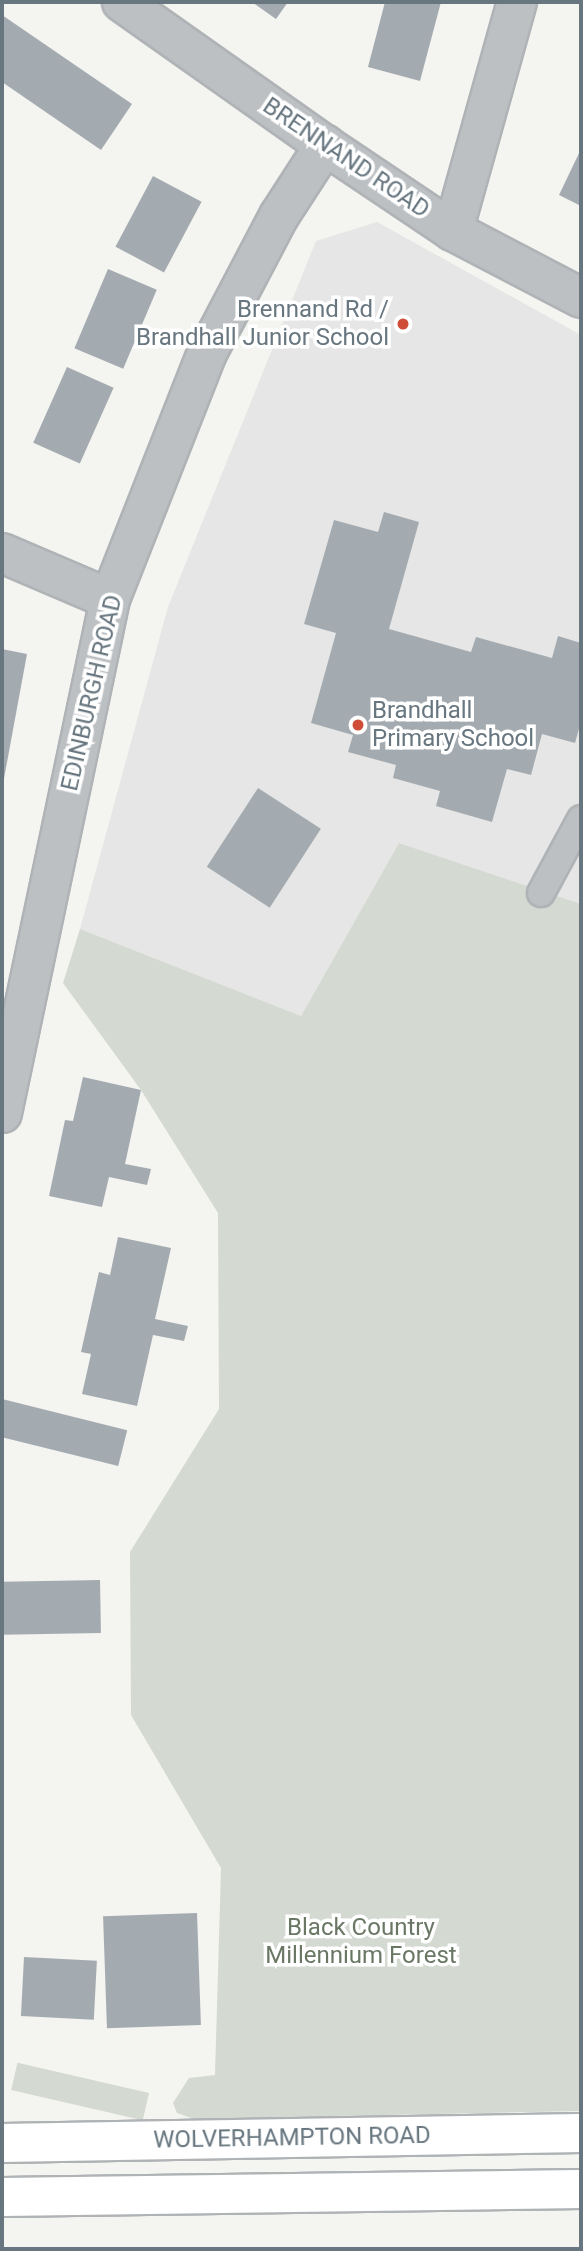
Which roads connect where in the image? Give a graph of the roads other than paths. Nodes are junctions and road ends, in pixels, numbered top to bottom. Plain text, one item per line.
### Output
1 (122, 2) edge
2 (517, 2) edge
3 (324, 145) junction
4 (453, 231) junction
5 (581, 298) edge
6 (2, 553) edge
7 (110, 599) junction
8 (581, 820) edge
9 (541, 893) dead end
10 (2, 1113) edge
11 (581, 2133) edge
12 (2, 2143) edge
13 (581, 2189) edge
14 (2, 2197) edge

1 - 3 street, BRENNAND ROAD
2 - 4 street
3 - 4 street, BRENNAND ROAD
3 - 7 street, EDINBURGH ROAD
4 - 5 street, BRENNAND ROAD
6 - 7 street
7 - 10 street, EDINBURGH ROAD
8 - 9 lane
11 - 12 highway, WOLVERHAMPTON ROAD
13 - 14 highway

